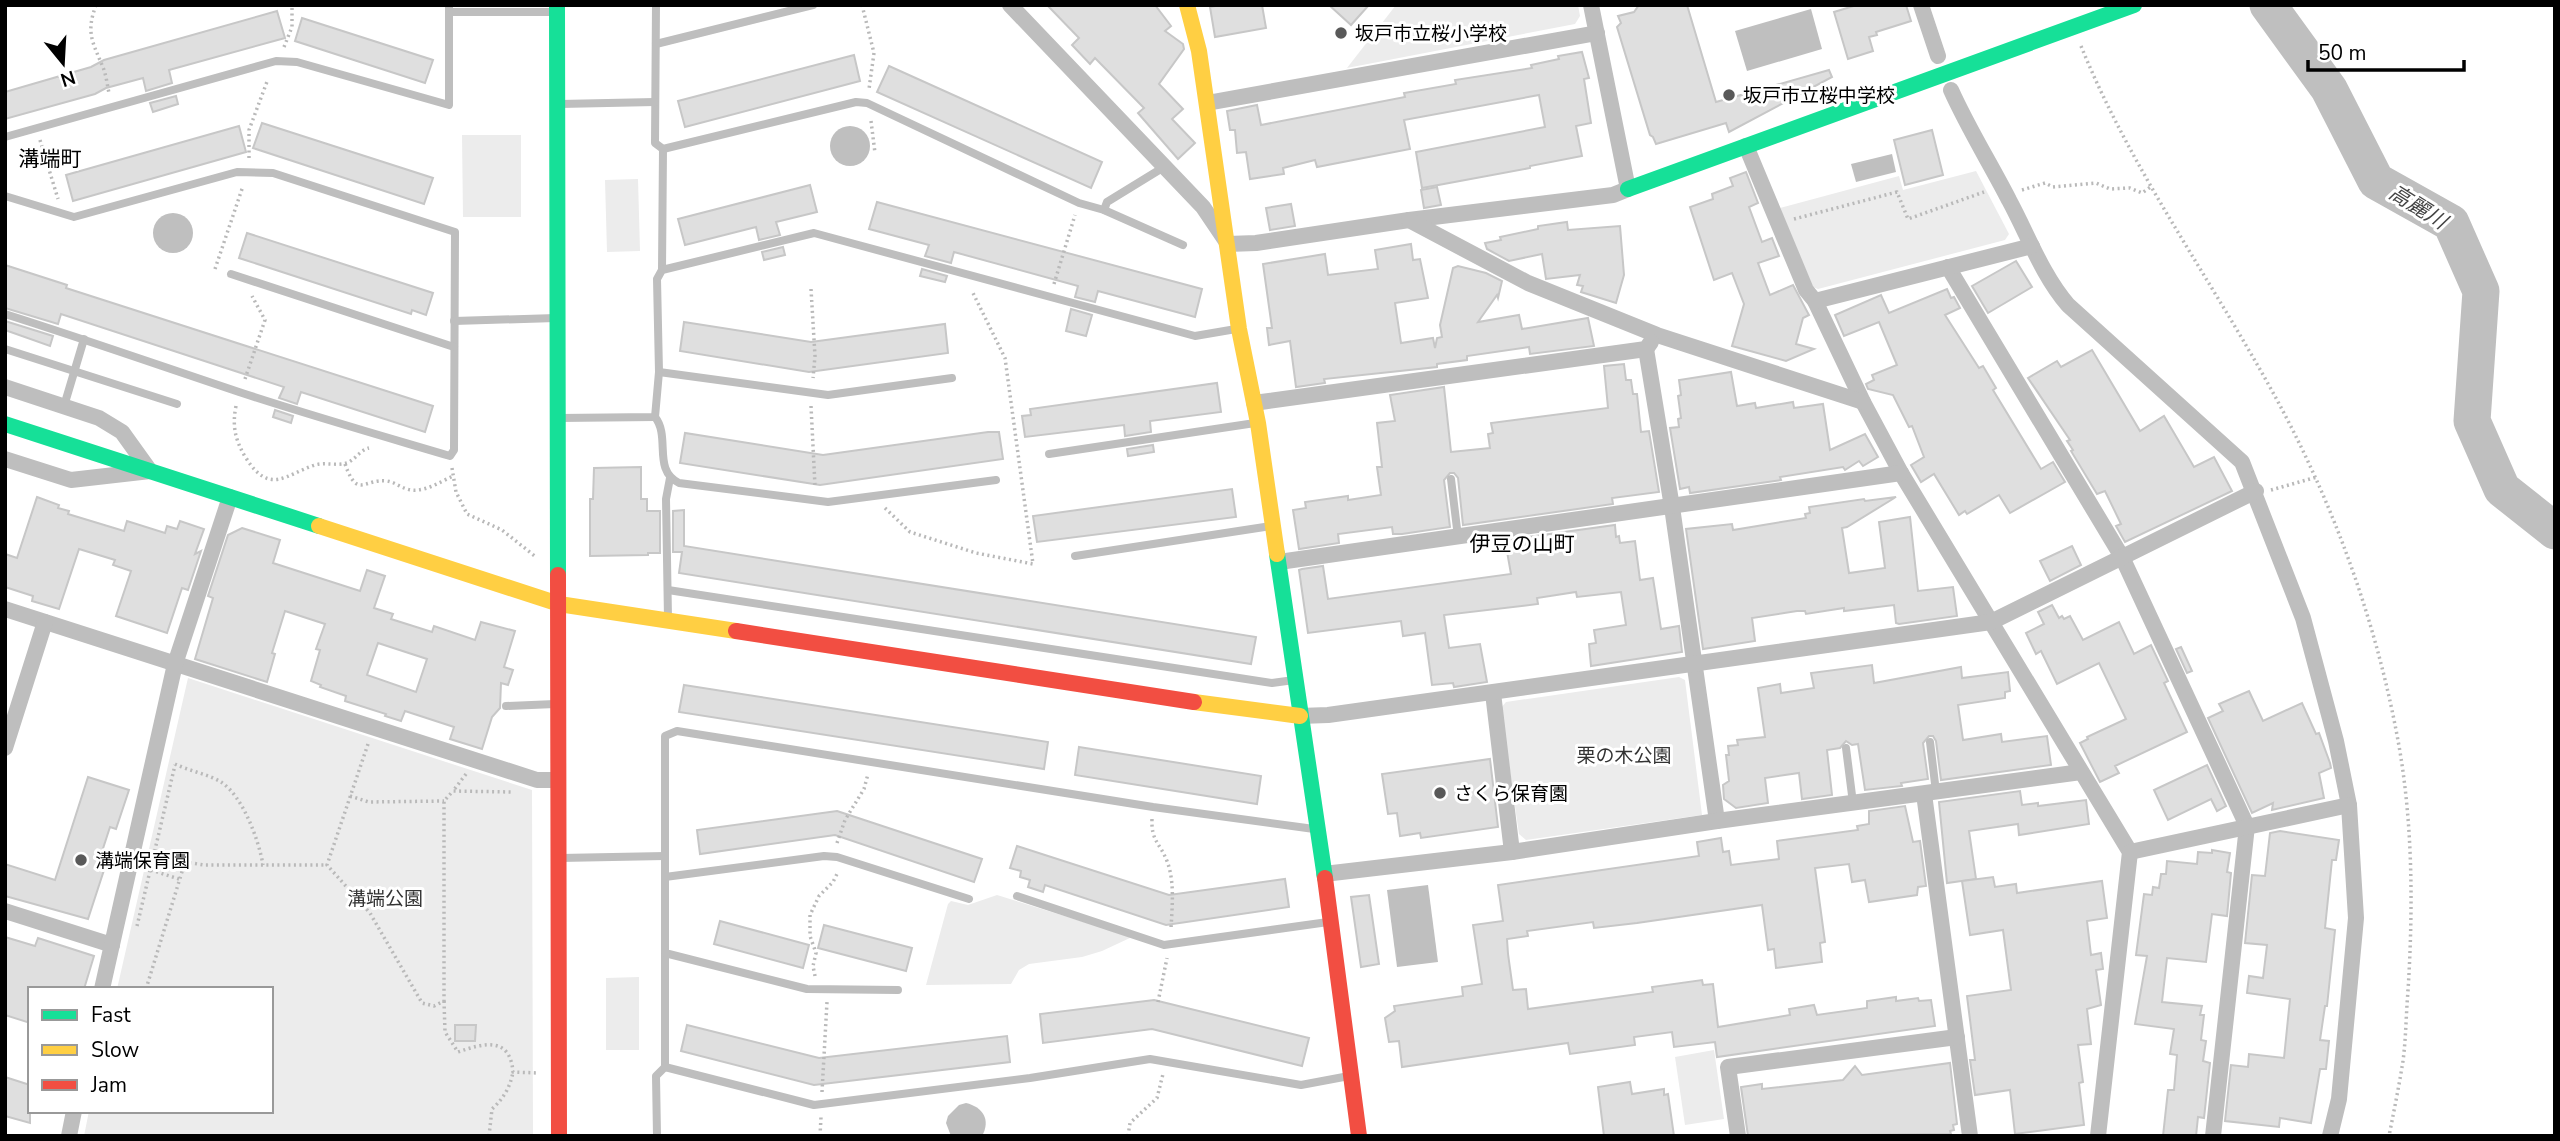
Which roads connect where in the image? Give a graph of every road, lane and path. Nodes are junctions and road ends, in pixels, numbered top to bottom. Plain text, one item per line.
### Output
1 (96, 5) edge
2 (292, 5) edge
3 (656, 5) edge
4 (813, 5) edge
5 (862, 5) edge
6 (1010, 5) edge
7 (1187, 5) edge
8 (1591, 5) edge
9 (1921, 5) edge
10 (2134, 5) edge
11 (449, 8) edge
12 (557, 9) edge
13 (1597, 33) junction
14 (656, 44) junction
15 (1938, 56) dead end
16 (275, 61) junction
17 (1951, 90) dead end
18 (655, 102) junction
19 (867, 103) junction
20 (1207, 103) junction
21 (558, 104) junction
22 (112, 106) junction
23 (37, 128) junction
24 (5, 137) edge
25 (1746, 146) junction
26 (663, 149) junction
27 (875, 153) dead end
28 (1164, 167) junction
29 (250, 171) junction
30 (2001, 186) junction
31 (2152, 186) dead end
32 (2031, 187) dead end
33 (1628, 189) junction
34 (5, 196) edge
35 (1079, 203) junction
36 (1104, 210) junction
37 (60, 214) junction
38 (1409, 220) junction
39 (1778, 222) junction
40 (1228, 244) junction
41 (1183, 245) dead end
42 (2032, 246) junction
43 (1948, 267) junction
44 (215, 269) dead end
45 (662, 270) junction
46 (965, 273) junction
47 (231, 274) dead end
48 (1051, 296) junction
49 (1815, 301) junction
50 (5, 314) edge
51 (559, 318) junction
52 (454, 321) junction
53 (1239, 329) junction
54 (1657, 335) junction
55 (84, 339) junction
56 (454, 346) junction
57 (5, 349) edge
58 (1646, 349) junction
59 (73, 371) junction
60 (659, 372) junction
61 (952, 378) dead end
62 (5, 387) edge
63 (1863, 402) junction
64 (1254, 403) junction
65 (177, 404) dead end
66 (64, 406) junction
67 (655, 416) junction
68 (559, 418) junction
69 (1258, 422) junction
70 (5, 424) edge
71 (1049, 454) dead end
72 (450, 456) junction
73 (5, 459) edge
74 (345, 464) dead end
75 (150, 471) junction
76 (1901, 473) junction
77 (453, 476) junction
78 (2316, 477) dead end
79 (670, 478) junction
80 (1451, 479) dead end
81 (996, 480) dead end
82 (2256, 491) junction
83 (874, 496) junction
84 (230, 497) junction
85 (1672, 507) junction
86 (1273, 526) junction
87 (1458, 537) junction
88 (1075, 556) dead end
89 (536, 557) dead end
90 (2122, 557) junction
91 (1279, 562) junction
92 (668, 590) junction
93 (559, 604) junction
94 (5, 609) edge
95 (668, 621) junction
96 (45, 622) junction
97 (1991, 622) junction
98 (1694, 663) junction
99 (175, 664) junction
100 (1295, 680) junction
101 (1493, 693) junction
102 (558, 704) junction
103 (506, 706) dead end
104 (1300, 716) junction
105 (373, 727) junction
106 (1930, 742) dead end
107 (5, 748) edge
108 (1846, 748) dead end
109 (166, 760) dead end
110 (477, 761) junction
111 (866, 762) junction
112 (175, 765) junction
113 (2081, 772) junction
114 (558, 780) junction
115 (453, 791) junction
116 (514, 792) dead end
117 (1930, 793) junction
118 (350, 796) junction
119 (444, 801) junction
120 (1853, 803) junction
121 (2348, 805) junction
122 (1153, 807) junction
123 (1717, 821) junction
124 (2247, 826) junction
125 (1317, 829) junction
126 (1513, 852) junction
127 (2130, 852) junction
128 (665, 856) junction
129 (836, 857) junction
130 (558, 858) junction
131 (263, 865) junction
132 (327, 865) junction
133 (150, 870) junction
134 (1324, 874) junction
135 (665, 877) junction
136 (179, 879) junction
137 (1017, 896) dead end
138 (969, 899) dead end
139 (5, 911) edge
140 (1331, 922) junction
141 (135, 936) dead end
142 (1170, 944) junction
143 (112, 945) junction
144 (665, 953) junction
145 (102, 987) edge
146 (147, 987) edge
147 (818, 990) junction
148 (828, 990) junction
149 (898, 990) dead end
150 (444, 1001) junction
151 (1158, 1002) dead end
152 (1957, 1037) junction
153 (1164, 1062) junction
154 (665, 1067) junction
155 (513, 1072) junction
156 (538, 1073) dead end
157 (1352, 1076) junction
158 (821, 1104) junction
159 (74, 1113) edge
160 (69, 1136) edge
161 (489, 1136) edge
162 (559, 1136) edge
163 (657, 1136) edge
164 (820, 1136) edge
165 (1128, 1136) edge
166 (1359, 1136) edge
167 (1738, 1136) edge
168 (1970, 1136) edge
169 (2098, 1136) edge
170 (2213, 1136) edge
171 (2330, 1136) edge

1 - 22 path
2 - 16 path
3 - 14 lane
4 - 14 lane
5 - 19 path
6 - 28 street
7 - 20 street
8 - 13 street
9 - 15 street
10 - 25 street
11 - 12 lane
11 - 16 lane
12 - 21 street
13 - 20 street
13 - 33 street
14 - 18 lane
16 - 22 lane
16 - 29 path
17 - 30 street
18 - 21 lane
18 - 26 lane
19 - 26 lane
19 - 27 path
19 - 35 lane
20 - 40 street
21 - 51 street
22 - 23 lane
23 - 24 lane
23 - 37 path
25 - 33 street
25 - 39 street
26 - 45 lane
28 - 36 lane
28 - 40 street
29 - 37 lane
29 - 44 path
29 - 52 lane
30 - 39 path
30 - 42 street
31 - 32 path
33 - 38 street
34 - 37 lane
35 - 36 lane
35 - 48 path
36 - 41 lane
38 - 40 street
38 - 54 street
39 - 49 street
40 - 53 street
42 - 43 street
42 - 82 street
43 - 49 street
43 - 90 street
45 - 46 lane
45 - 60 lane
46 - 48 lane
46 - 83 path
47 - 56 lane
48 - 53 lane
49 - 63 street
50 - 55 lane
51 - 52 lane
51 - 68 street
52 - 56 lane
53 - 64 street
54 - 58 street
54 - 63 street
55 - 59 lane
55 - 72 lane
56 - 72 lane
57 - 59 lane
58 - 64 street
58 - 85 street
59 - 65 lane
59 - 66 lane
60 - 61 lane
60 - 67 lane
62 - 66 street
63 - 76 street
64 - 69 street
66 - 75 street
67 - 68 lane
67 - 79 lane
68 - 93 street
69 - 71 lane
69 - 86 street
70 - 75 street
72 - 77 path
73 - 75 street
74 - 77 path
75 - 84 street
76 - 85 street
76 - 97 street
77 - 89 path
78 - 82 path
79 - 83 lane
79 - 92 lane
80 - 87 lane
81 - 83 lane
82 - 90 street
82 - 121 street
84 - 93 street
84 - 99 street
85 - 87 street
85 - 98 street
86 - 88 lane
86 - 91 street
87 - 91 street
90 - 97 street
90 - 124 street
91 - 100 street
92 - 95 lane
92 - 100 lane
93 - 95 street
93 - 102 street
94 - 96 street
95 - 104 street
96 - 99 street
96 - 107 street
97 - 98 street
97 - 113 street
98 - 101 street
98 - 123 street
99 - 105 street
99 - 143 street
100 - 104 street
101 - 104 street
101 - 126 street
102 - 103 lane
102 - 114 street
104 - 125 street
105 - 110 street
105 - 118 path
106 - 117 lane
108 - 120 lane
109 - 112 path
110 - 114 street
110 - 115 path
111 - 122 lane
111 - 128 lane
111 - 129 path
112 - 131 path
112 - 133 path
113 - 117 street
113 - 127 street
114 - 130 street
115 - 116 path
115 - 119 path
117 - 120 street
117 - 152 street
118 - 119 path
118 - 132 path
119 - 150 path
120 - 123 street
121 - 124 street
121 - 171 street
122 - 125 lane
122 - 142 path
123 - 126 street
124 - 127 street
124 - 170 street
125 - 134 street
126 - 134 street
127 - 169 street
128 - 130 lane
128 - 135 lane
129 - 135 lane
129 - 138 lane
129 - 147 path
130 - 162 street
131 - 132 path
131 - 136 path
132 - 150 path
133 - 136 path
133 - 141 path
134 - 140 street
135 - 144 lane
136 - 146 path
137 - 142 lane
139 - 143 street
140 - 142 lane
140 - 157 street
142 - 151 path
143 - 145 street
144 - 147 lane
144 - 154 lane
147 - 148 lane
148 - 149 lane
148 - 158 path
150 - 155 path
152 - 167 street
152 - 168 street
153 - 157 lane
153 - 158 lane
153 - 165 path
154 - 158 lane
154 - 163 lane
155 - 156 path
155 - 161 path
157 - 166 street
158 - 164 path
159 - 160 street

